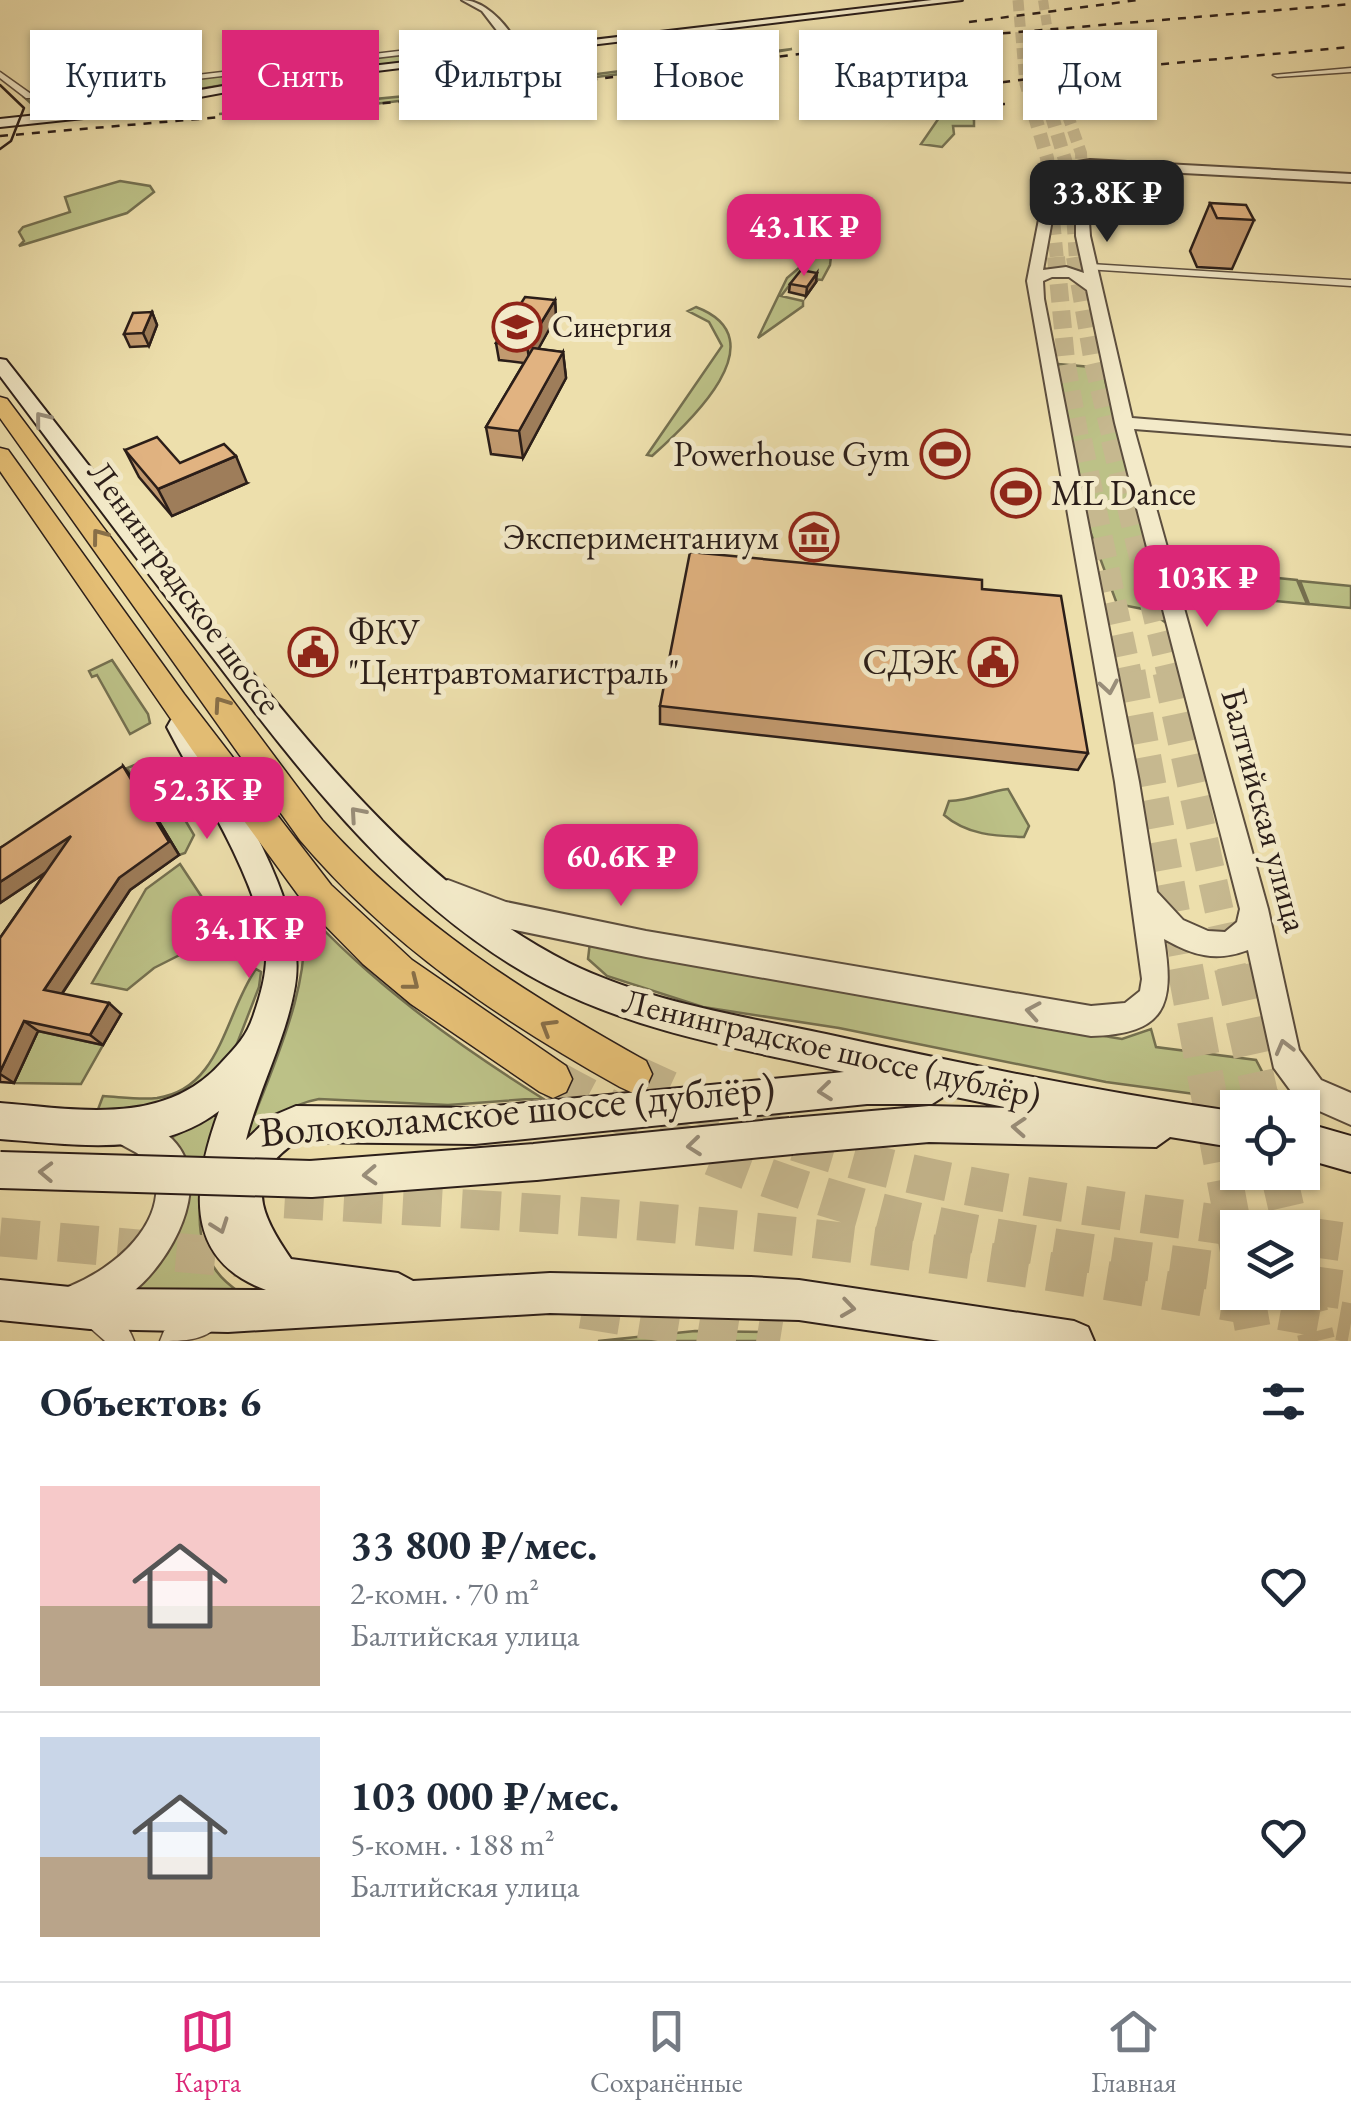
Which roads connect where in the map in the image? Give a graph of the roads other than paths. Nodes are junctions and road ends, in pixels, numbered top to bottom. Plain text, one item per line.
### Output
1 (956, 0) edge
2 (474, 1) edge
3 (500, 30) edge
4 (597, 43) edge
5 (399, 53) edge
6 (399, 65) edge
7 (1351, 70) edge
8 (0, 74) edge
9 (1277, 75) dead end
10 (0, 123) edge
11 (1351, 178) edge
12 (1082, 181) tunnel mouth
13 (1090, 267) junction
14 (1034, 281) junction
15 (1351, 283) edge
16 (1094, 288) junction
17 (0, 364) edge
18 (0, 403) edge
19 (1124, 424) junction
20 (1351, 442) edge
21 (0, 454) edge
22 (157, 614) junction
23 (147, 668) junction
24 (252, 690) junction
25 (426, 882) junction
26 (1142, 889) junction
27 (1254, 908) junction
28 (266, 1034) junction
29 (633, 1074) tunnel mouth
30 (553, 1078) tunnel mouth
31 (992, 1089) junction
32 (1351, 1108) edge
33 (0, 1121) edge
34 (1220, 1127) edge
35 (124, 1129) junction
36 (1220, 1129) edge
37 (1320, 1141) edge
38 (1351, 1144) edge
39 (1320, 1145) edge
40 (1351, 1154) edge
41 (0, 1170) edge
42 (278, 1273) junction
43 (0, 1300) edge
44 (442, 1301) junction
45 (48, 1304) junction
46 (90, 1308) junction
47 (228, 1312) junction
48 (1064, 1340) edge
49 (120, 1341) edge
50 (174, 1341) edge

1 - 4 main road
2 - 3 street
5 - 8 street
6 - 10 main road
7 - 9 street
11 - 14 street
12 - 13 street, Балтийская улица
13 - 15 street
13 - 16 street, Балтийская улица
14 - 16 street
14 -> 26 street
16 - 19 street, Балтийская улица
24 -> 17 main road, Ленинградское шоссе (дублёр)
22 -> 18 main road, Ленинградское шоссе
19 - 20 street
19 - 27 street, Балтийская улица
21 - 23 main road, Ленинградское шоссе
22 - 24 main road
29 -> 22 main road, Ленинградское шоссе
23 - 28 main road
23 -> 30 main road, Ленинградское шоссе
25 -> 24 main road, Ленинградское шоссе (дублёр)
26 -> 25 street
25 - 31 main road, Ленинградское шоссе (дублёр)
26 - 27 street
32 -> 27 street, Балтийская улица
28 - 35 main road
28 -> 42 main road
31 - 34 main road, Ленинградское шоссе (дублёр)
31 -> 42 main road
33 - 35 main road
35 - 45 street
36 -> 41 main road, Волоколамское шоссе (дублёр), bridge
37 - 38 main road
39 - 40 main road
42 - 44 main road
43 - 45 main road
44 - 47 main road
44 -> 48 main road
45 - 46 main road
46 - 47 main road
46 - 49 street
47 - 50 street

